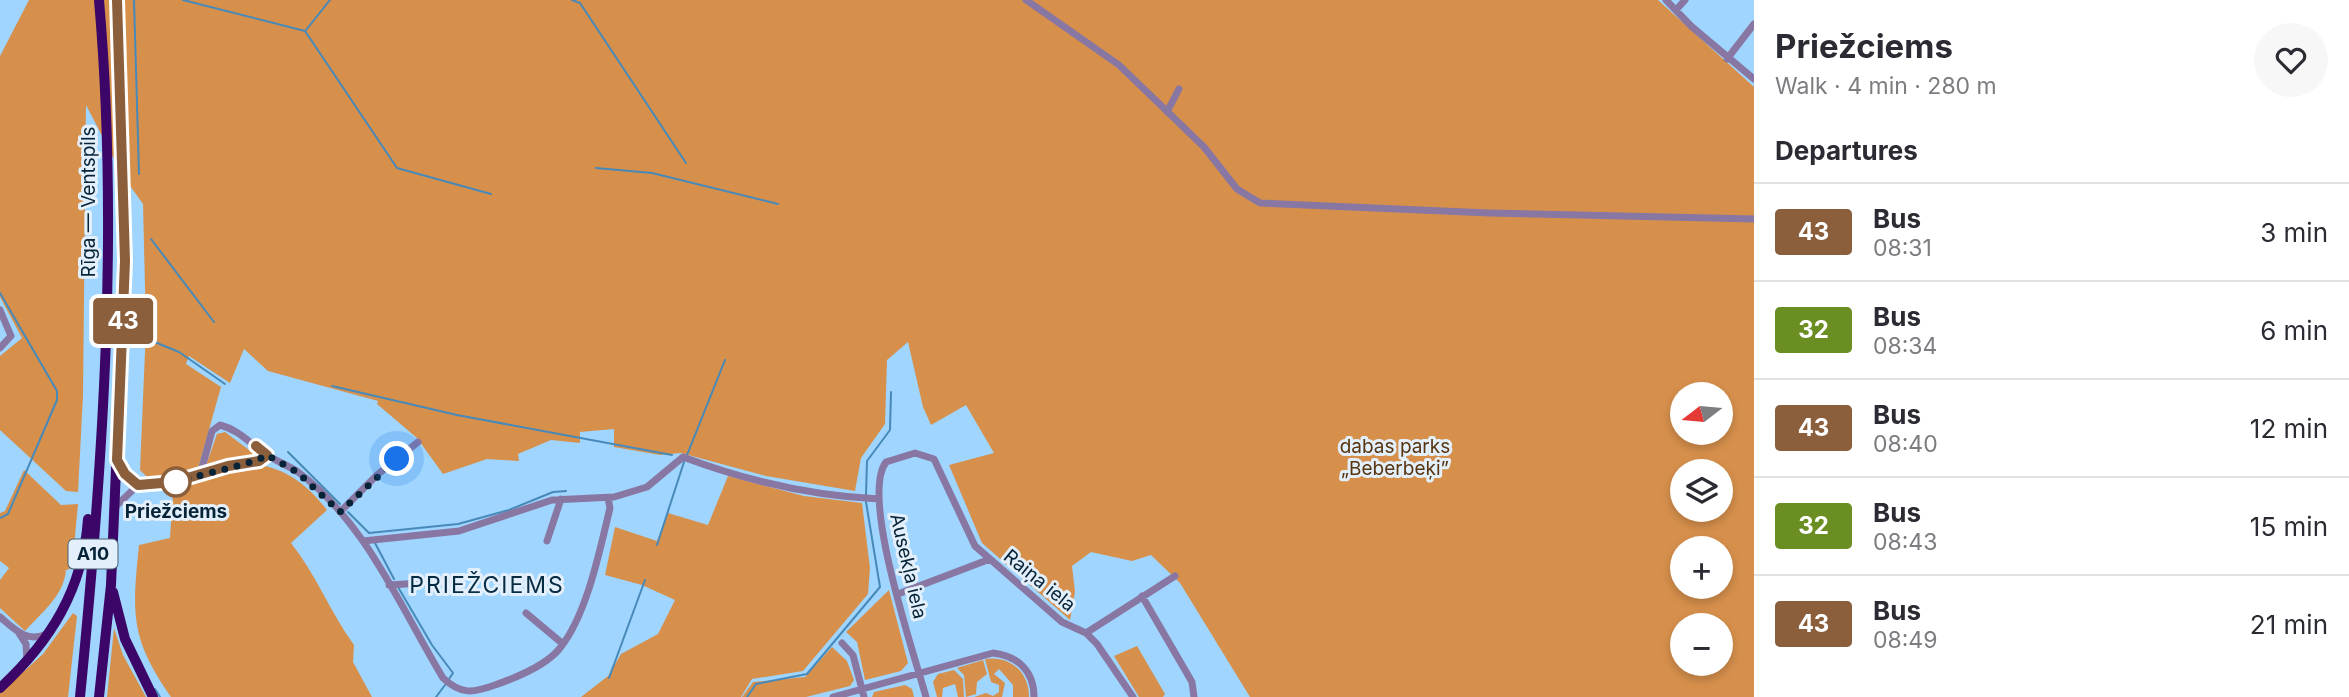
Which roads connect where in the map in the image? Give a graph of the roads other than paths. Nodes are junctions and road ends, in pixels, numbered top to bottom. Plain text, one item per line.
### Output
1 (99, 0) edge
2 (117, 0) edge
3 (1026, 0) edge
4 (1666, 0) edge
5 (1685, 0) edge
6 (1676, 10) junction
7 (1754, 24) edge
8 (1727, 59) junction
9 (1754, 79) edge
10 (1179, 89) dead end
11 (1167, 112) junction
12 (1754, 219) edge
13 (0, 310) edge
14 (0, 348) edge
15 (102, 410) junction
16 (418, 442) dead end
17 (267, 455) junction
18 (117, 460) junction
19 (200, 475) junction
20 (138, 485) junction
21 (608, 498) junction
22 (561, 499) junction
23 (879, 499) junction
24 (115, 507) junction
25 (340, 512) junction
26 (363, 541) junction
27 (547, 541) dead end
28 (990, 559) junction
29 (1175, 576) dead end
30 (453, 581) dead end
31 (111, 584) junction
32 (389, 585) junction
33 (898, 594) junction
34 (1142, 596) junction
35 (526, 612) dead end
36 (0, 617) edge
37 (52, 632) junction
38 (18, 633) junction
39 (1086, 633) junction
40 (842, 643) dead end
41 (563, 644) junction
42 (27, 663) junction
43 (920, 675) junction
44 (0, 688) edge
45 (863, 693) edge
46 (80, 697) edge
47 (99, 697) edge
48 (153, 697) edge
49 (833, 697) edge
50 (926, 697) edge
51 (1034, 697) edge
52 (1133, 697) edge
53 (1194, 697) edge

1 - 15 highway, Rīga — Ventspils / A10
2 - 18 highway, Rīga — Ventspils / A10
3 - 11 street
4 - 6 street
5 - 6 street
6 - 8 street
7 - 8 street
8 - 9 street
10 - 11 street
11 - 12 street
13 - 14 street
15 - 37 highway
15 - 46 highway, Rīga — Ventspils / A10
16 - 25 street
17 - 19 street
17 - 19 street
17 - 25 street
18 - 20 street
18 - 24 highway, Rīga — Ventspils / A10
19 - 20 street
20 - 24 street
21 - 22 street
21 - 23 street
21 - 41 street
22 - 26 street
22 - 27 street
23 - 28 street, Ausekļa iela
23 - 33 street, Ausekļa iela
24 - 31 highway, Rīga — Ventspils / A10
25 - 26 street
26 - 32 street
28 - 33 street, Raiņa iela
28 - 39 street, Raiņa iela
29 - 34 street
30 - 32 street
31 - 47 highway, Rīga — Ventspils / A10
31 - 48 highway
32 - 41 street
33 - 43 street, Ausekļa iela
34 - 39 street
34 - 53 street
35 - 41 street
36 - 38 street
37 - 38 street
37 - 42 highway
38 - 42 street
39 - 52 street, Raiņa iela
40 - 45 street
42 - 44 highway
43 - 45 street
43 - 50 street, Ausekļa iela
43 - 51 street
45 - 49 street

